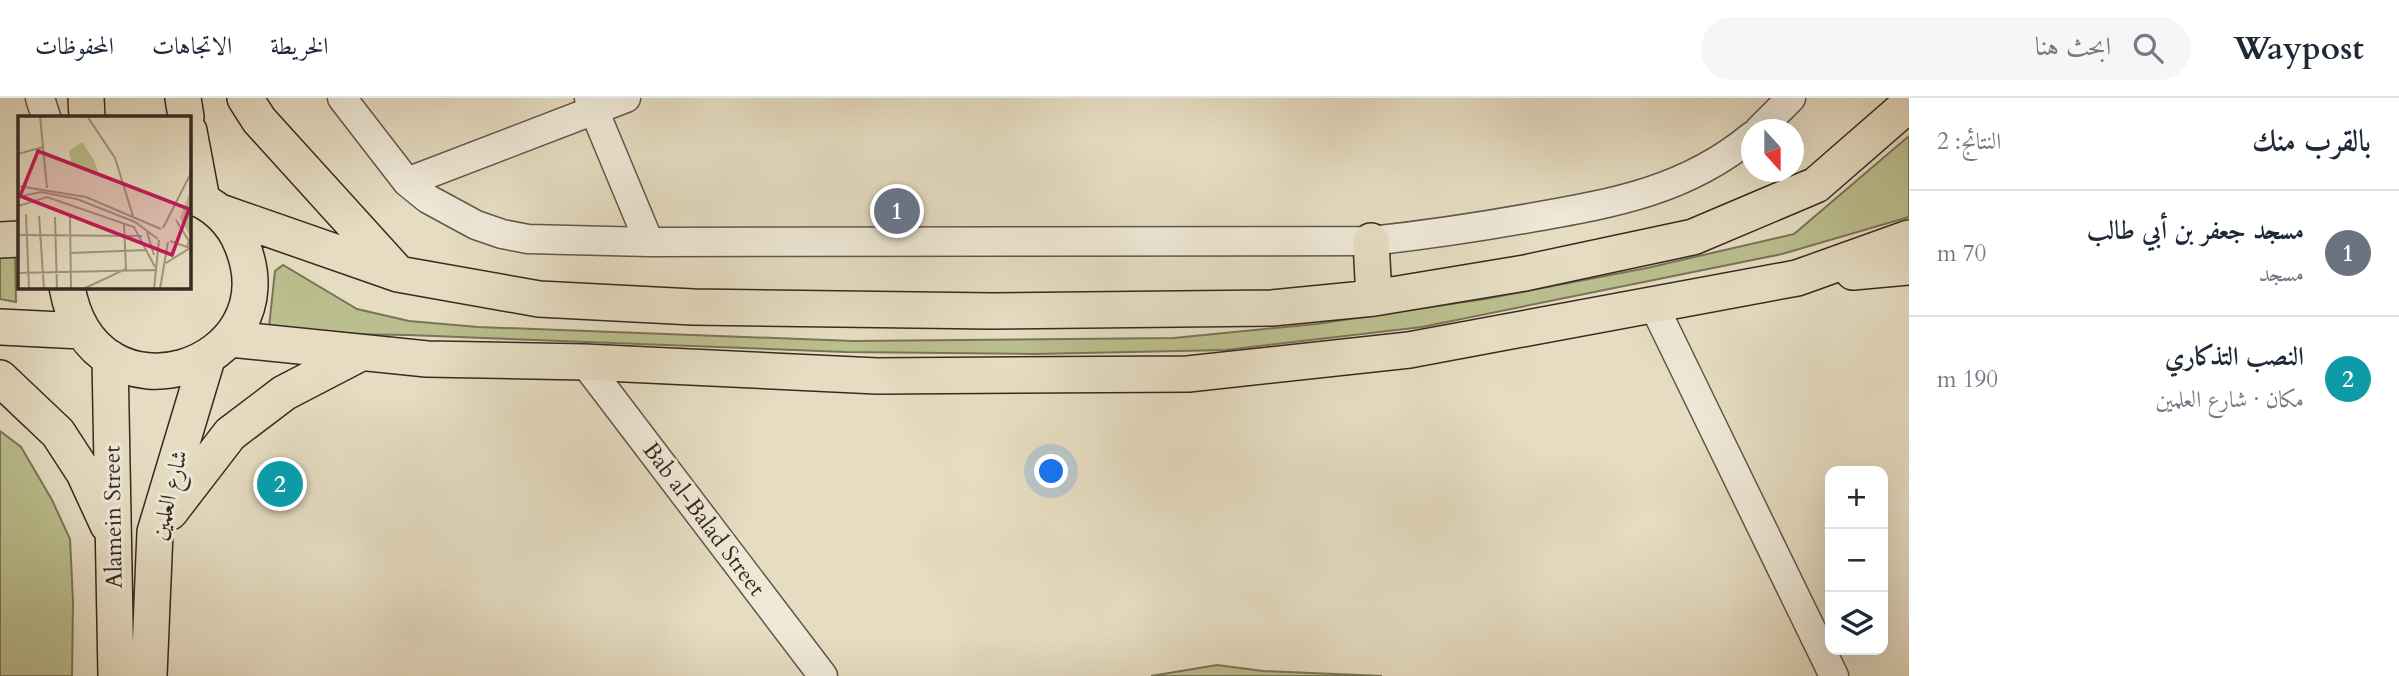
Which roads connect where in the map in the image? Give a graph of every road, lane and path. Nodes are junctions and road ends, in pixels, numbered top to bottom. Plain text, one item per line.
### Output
1 (40, 98) edge
2 (86, 98) edge
3 (183, 98) edge
4 (245, 98) edge
5 (342, 98) edge
6 (626, 98) edge
7 (1791, 98) edge
8 (591, 104) edge
9 (1909, 104) edge
10 (46, 116) edge
11 (87, 116) edge
12 (186, 116) edge
13 (1770, 119) edge
14 (191, 140) edge
15 (1741, 144) edge
16 (407, 181) junction
17 (204, 202) edge
18 (1909, 238) edge
19 (18, 239) edge
20 (0, 240) edge
21 (1371, 241) junction
22 (649, 242) junction
23 (1909, 267) edge
24 (398, 274) junction
25 (1797, 278) junction
26 (67, 289) edge
27 (1374, 298) junction
28 (1653, 304) junction
29 (0, 327) edge
30 (82, 331) junction
31 (218, 349) junction
32 (361, 353) junction
33 (110, 358) junction
34 (584, 362) junction
35 (0, 378) edge
36 (155, 532) junction
37 (114, 538) junction
38 (116, 676) edge
39 (149, 676) edge
40 (823, 676) edge
41 (1834, 676) edge

1 - 10 street
2 - 11 main road
3 - 12 main road
4 - 24 main road
5 - 16 street
6 - 8 street
7 - 13 street
8 - 16 street
8 - 22 street
9 - 27 main road
14 - 17 main road
15 - 21 street
16 - 22 street
17 - 24 main road
17 - 31 main road, شارع العلمين
18 - 25 main road
19 - 20 main road
21 - 22 street
21 - 27 main road
23 - 25 main road
24 - 27 main road
25 - 28 main road
26 - 30 main road
28 - 34 main road
28 - 41 street
29 - 30 main road
30 - 33 main road
31 - 32 main road
31 - 33 main road
31 - 36 main road, شارع العلمين
32 - 34 main road
32 - 36 main road
33 - 37 main road, Alamein Street
34 - 40 street, Bab al-Balad Street
35 - 37 main road
36 - 39 main road, شارع العلمين
37 - 38 main road, Alamein Street

